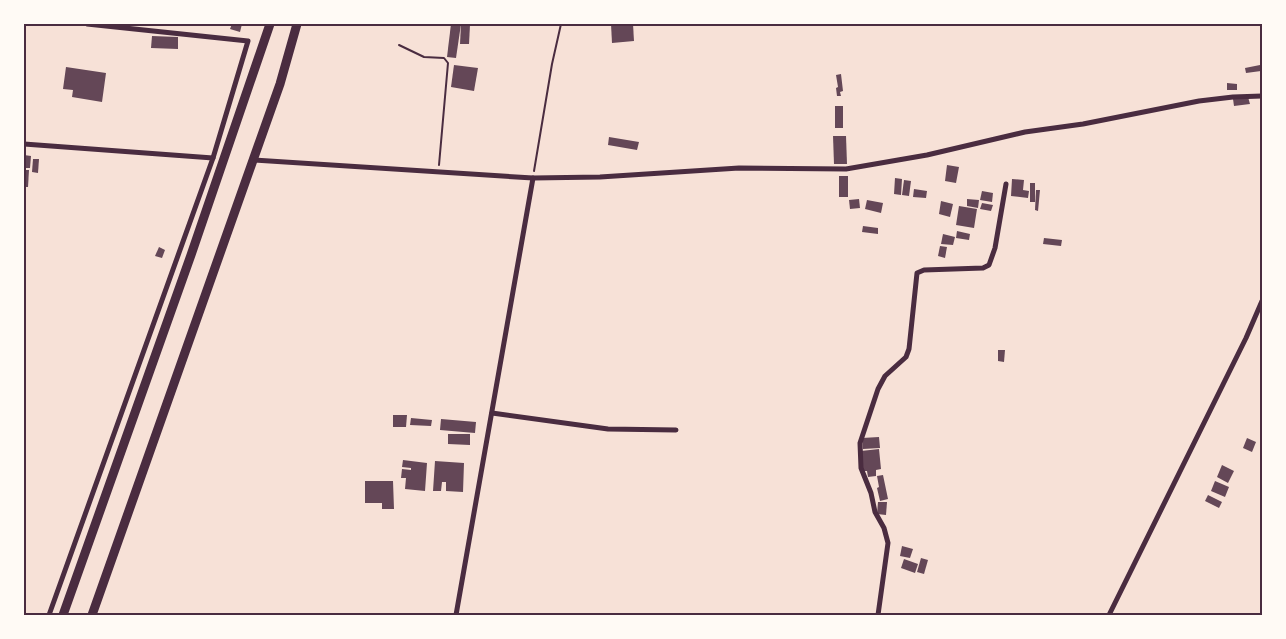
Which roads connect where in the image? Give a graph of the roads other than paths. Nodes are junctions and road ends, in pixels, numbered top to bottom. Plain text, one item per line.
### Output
1 (87, 24) edge
2 (270, 24) edge
3 (297, 24) edge
4 (1262, 96) edge
5 (24, 144) edge
6 (213, 158) junction
7 (253, 160) junction
8 (532, 178) junction
9 (1006, 184) dead end
10 (1262, 301) edge
11 (492, 413) junction
12 (676, 430) dead end
13 (50, 615) edge
14 (63, 615) edge
15 (92, 615) edge
16 (456, 615) edge
17 (878, 615) edge
18 (1109, 615) edge

1 - 6 street
2 - 14 highway
3 - 7 highway
4 - 8 street
5 - 6 street
6 - 13 street
7 - 8 street
7 - 15 highway
8 - 11 street
9 - 17 street
10 - 18 street
11 - 12 street
11 - 16 street

